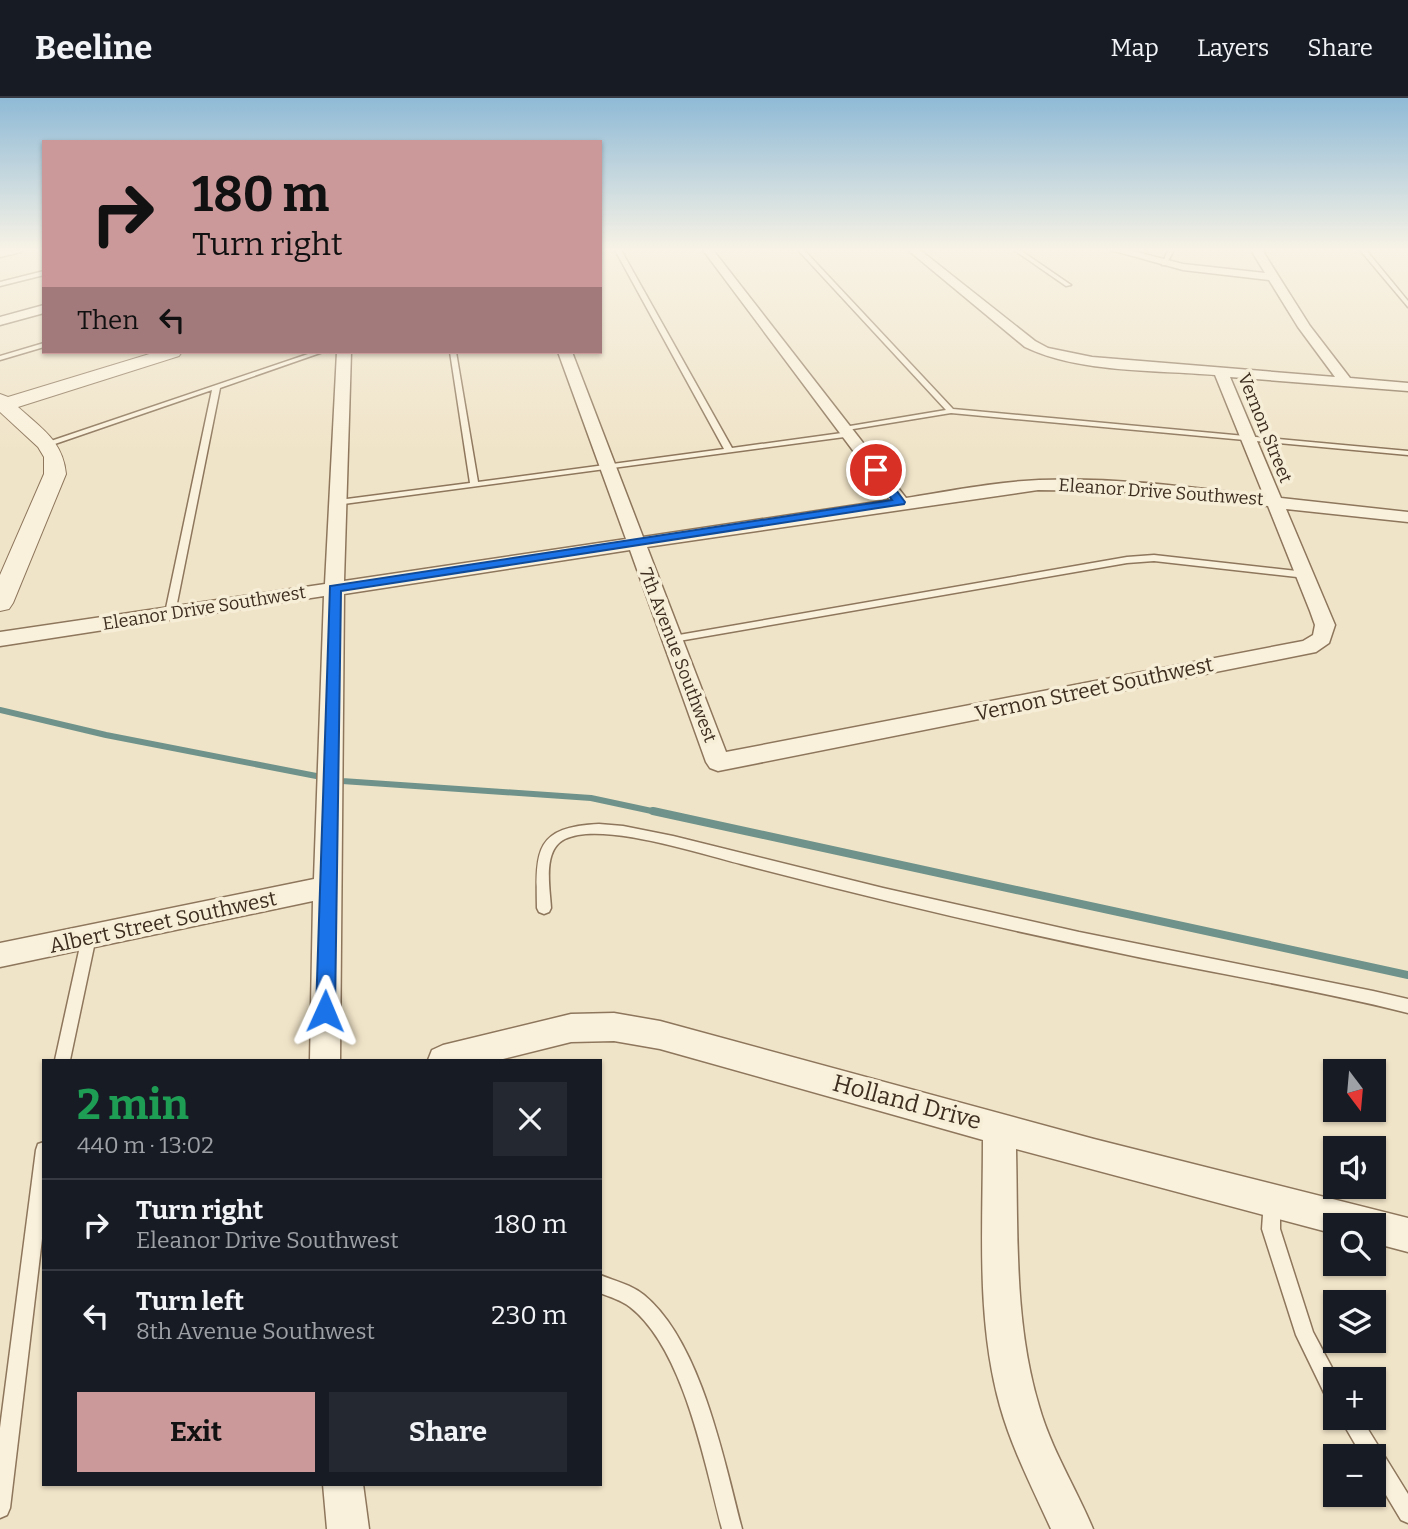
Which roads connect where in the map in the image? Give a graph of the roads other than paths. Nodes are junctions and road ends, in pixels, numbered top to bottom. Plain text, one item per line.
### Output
1 (655, 317) edge
2 (759, 317) edge
3 (863, 317) edge
4 (994, 317) edge
5 (1298, 317) edge
6 (42, 346) edge
7 (166, 354) edge
8 (314, 354) edge
9 (344, 354) edge
10 (453, 354) edge
11 (566, 354) edge
12 (0, 358) edge
13 (1220, 370) junction
14 (1345, 381) junction
15 (217, 386) junction
16 (1408, 387) edge
17 (1, 404) edge
18 (951, 411) junction
19 (847, 432) junction
20 (1245, 437) junction
21 (46, 444) junction
22 (729, 450) junction
23 (1408, 453) edge
24 (610, 466) junction
25 (474, 485) junction
26 (1274, 500) junction
27 (900, 502) junction
28 (339, 503) junction
29 (1408, 517) edge
30 (636, 543) junction
31 (1306, 575) junction
32 (334, 589) junction
33 (0, 603) edge
34 (170, 613) junction
35 (0, 639) edge
36 (673, 639) junction
37 (719, 762) joint
38 (327, 887) junction
39 (544, 908) dead end
40 (89, 937) junction
41 (0, 955) edge
42 (1408, 1006) edge
43 (62, 1059) edge
44 (325, 1059) edge
45 (447, 1059) edge
46 (999, 1128) junction
47 (42, 1166) edge
48 (1272, 1200) junction
49 (1323, 1213) edge
50 (1386, 1229) edge
51 (1408, 1235) edge
52 (602, 1285) edge
53 (1323, 1370) edge
54 (1386, 1478) edge
55 (343, 1486) edge
56 (0, 1508) edge
57 (1408, 1513) edge
58 (348, 1529) edge
59 (732, 1529) edge
60 (1072, 1529) edge

1 - 22 lane
2 - 19 street
3 - 18 lane
4 - 13 street
5 - 14 street
6 - 12 lane
7 - 17 street
8 - 15 lane
9 - 28 street
10 - 25 lane
11 - 24 street, 7th Avenue Southwest
13 - 14 street
13 - 20 street, Vernon Street
14 - 16 street
15 - 21 lane
15 - 34 lane
17 - 21 street
18 - 19 lane
18 - 20 lane
19 - 22 lane
19 - 27 street
20 - 23 lane
20 - 26 street, Vernon Street
21 - 33 street
22 - 24 lane
24 - 25 lane
24 - 30 street, 7th Avenue Southwest
25 - 28 lane
26 - 27 street, Eleanor Drive Southwest
26 - 29 street, Eleanor Drive Southwest
26 - 31 street, Vernon Street Southwest
27 - 30 street, Eleanor Drive Southwest
28 - 32 street
30 - 32 street, Eleanor Drive Southwest
30 - 36 street, 7th Avenue Southwest
31 - 36 lane
31 - 37 street, Vernon Street Southwest
32 - 34 street, Eleanor Drive Southwest
32 - 38 street
34 - 35 street, Eleanor Drive Southwest
36 - 37 street, 7th Avenue Southwest
38 - 40 street, Albert Street Southwest
38 - 44 street
39 - 42 lane
40 - 41 street, Albert Street Southwest
40 - 43 lane
45 - 46 street, Holland Drive
46 - 48 street, Holland Drive
46 - 60 street
47 - 56 lane
48 - 49 street, Holland Drive
48 - 53 lane
50 - 51 street
52 - 59 lane
54 - 57 lane
55 - 58 street

